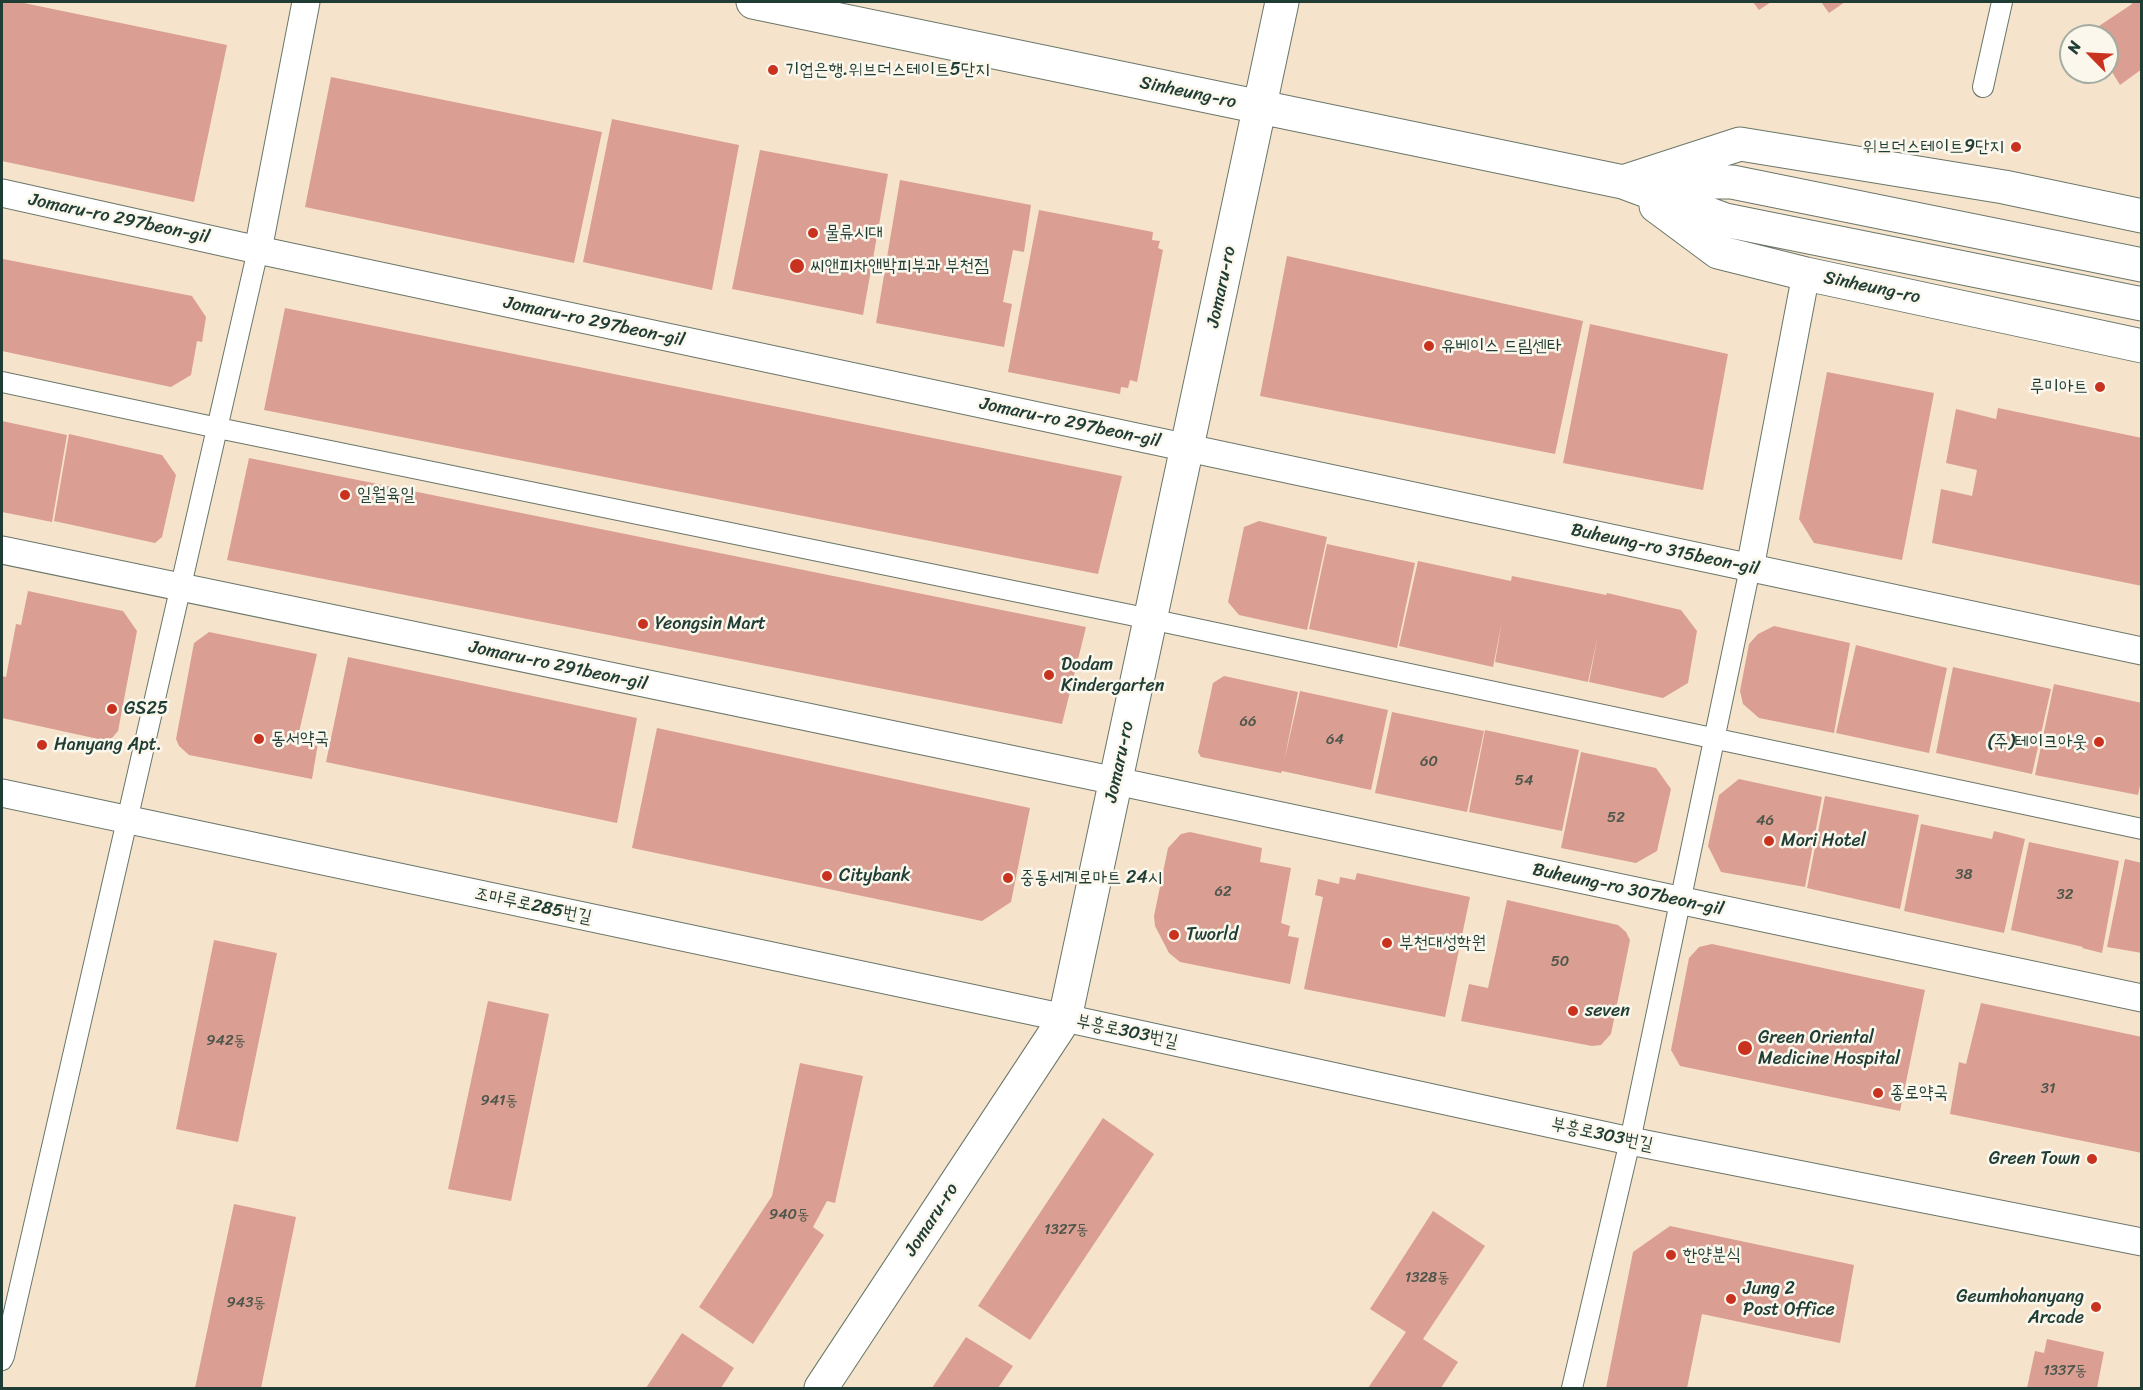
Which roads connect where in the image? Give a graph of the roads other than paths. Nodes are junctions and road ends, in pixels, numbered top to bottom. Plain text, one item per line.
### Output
1 (306, 2) edge
2 (753, 2) edge
3 (1282, 2) edge
4 (2002, 2) edge
5 (1983, 87) dead end
6 (1261, 108) junction
7 (1623, 182) junction
8 (2, 193) edge
9 (2142, 216) edge
10 (258, 250) junction
11 (2142, 265) edge
12 (1806, 274) junction
13 (2142, 304) edge
14 (2142, 346) edge
15 (2, 382) edge
16 (218, 428) junction
17 (1188, 448) junction
18 (2, 550) edge
19 (1750, 568) junction
20 (181, 587) junction
21 (1150, 619) junction
22 (2142, 651) edge
23 (1714, 740) junction
24 (1116, 781) junction
25 (2, 793) edge
26 (127, 820) junction
27 (2142, 829) edge
28 (1680, 901) junction
29 (2142, 998) edge
30 (1065, 1018) junction
31 (1630, 1141) junction
32 (2142, 1242) edge
33 (2, 1360) edge
34 (821, 1389) edge
35 (1572, 1389) edge

1 - 10 street
2 - 6 street, Sinheung-ro
3 - 6 street, Jomaru-ro
4 - 5 street
6 - 7 street, Sinheung-ro
6 - 17 street, Jomaru-ro
7 - 9 street, Sinheung-ro
7 - 11 street, Sinheung-ro
7 - 12 street, Sinheung-ro
7 - 13 street, Sinheung-ro
8 - 10 street, Jomaru-ro 297beon-gil
10 - 16 street
10 - 17 street, Jomaru-ro 297beon-gil
12 - 14 street, Sinheung-ro
12 - 19 street
15 - 16 street
16 - 20 street
16 - 21 street
17 - 19 street, Buheung-ro 315beon-gil
17 - 21 street, Jomaru-ro
18 - 20 street, Jomaru-ro 291beon-gil
19 - 22 street, Buheung-ro 315beon-gil
19 - 23 street
20 - 24 street, Jomaru-ro 291beon-gil
20 - 26 street
21 - 23 street
21 - 24 street, Jomaru-ro
23 - 27 street
23 - 28 street
24 - 28 street, Buheung-ro 307beon-gil
24 - 30 street, Jomaru-ro
25 - 26 street, 조마루로285번길
26 - 30 street, 조마루로285번길
26 - 33 street
28 - 29 street, Buheung-ro 307beon-gil
28 - 31 street
30 - 31 street, 부흥로303번길
30 - 34 street, Jomaru-ro
31 - 32 street, 부흥로303번길
31 - 35 street

